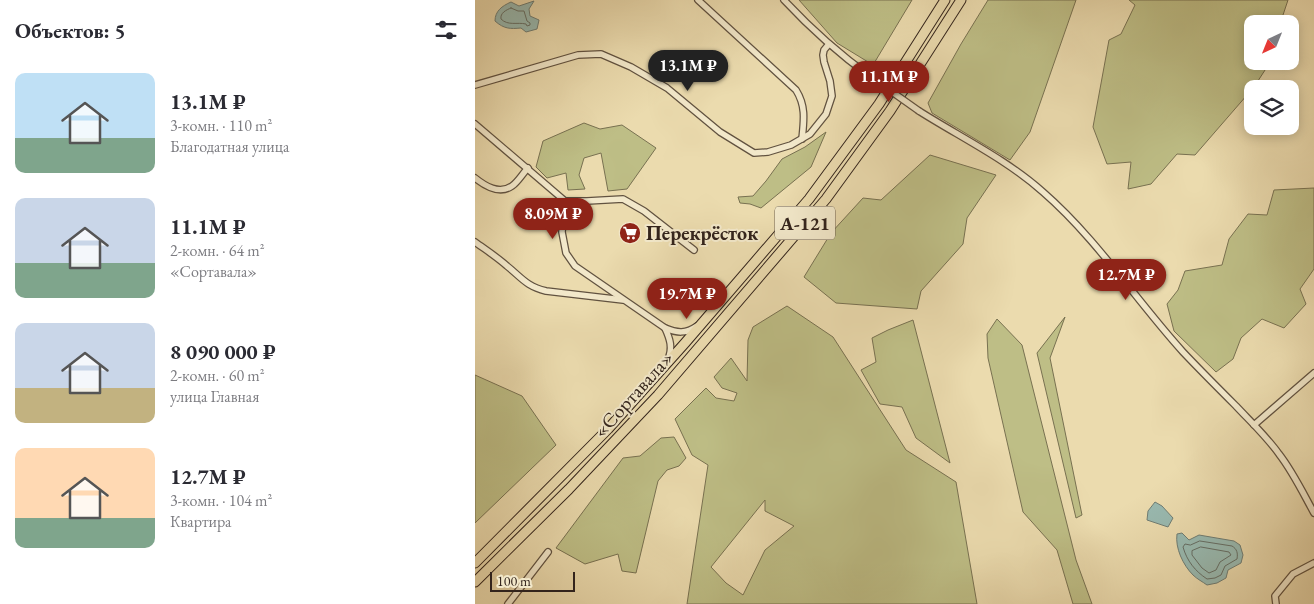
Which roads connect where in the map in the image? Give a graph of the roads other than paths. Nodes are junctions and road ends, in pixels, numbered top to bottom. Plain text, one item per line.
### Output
1 (698, 0) edge
2 (784, 0) edge
3 (945, 0) edge
4 (961, 0) edge
5 (829, 44) junction
6 (475, 85) edge
7 (475, 124) edge
8 (802, 139) junction
9 (528, 168) junction
10 (475, 178) edge
11 (565, 201) junction
12 (475, 242) edge
13 (694, 250) dead end
14 (625, 300) junction
15 (708, 317) junction
16 (665, 328) junction
17 (1314, 373) edge
18 (658, 374) junction
19 (1254, 425) junction
20 (1314, 513) edge
21 (548, 552) dead end
22 (475, 563) edge
23 (1314, 563) edge
24 (475, 582) edge
25 (508, 604) edge
26 (1276, 604) edge

1 - 8 street
2 - 5 street
3 - 15 highway, «Сортавала» / А-121
4 - 24 highway, «Сортавала» / А-121
5 - 8 street
5 - 19 street, bridge
6 - 8 street
7 - 9 street
9 - 10 street
9 - 11 street
11 - 13 street
11 - 14 street
12 - 14 street
14 - 16 street
15 - 16 street
15 - 18 highway, «Сортавала» / А-121
16 - 18 street
17 - 19 street
18 - 22 highway, «Сортавала» / А-121
19 - 20 street
21 - 25 street
23 - 26 street

